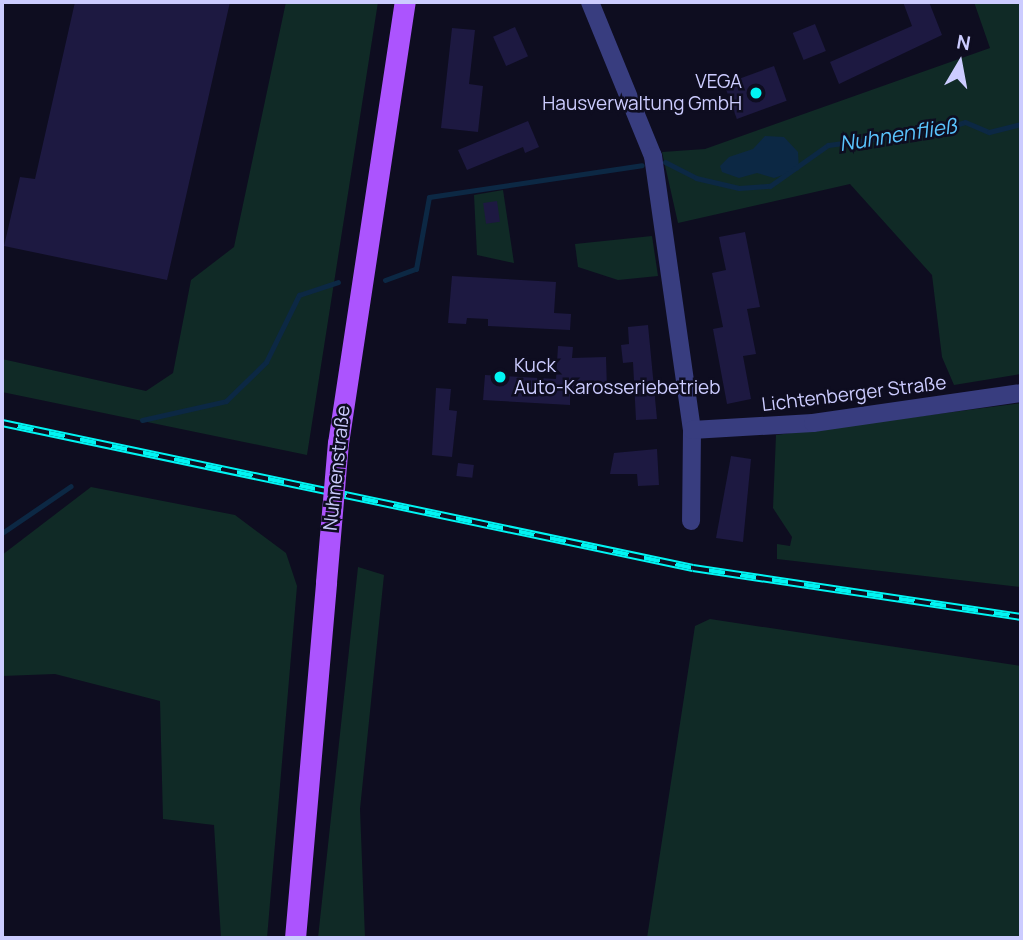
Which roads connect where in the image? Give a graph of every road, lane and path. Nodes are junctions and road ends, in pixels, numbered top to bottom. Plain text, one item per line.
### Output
1 (405, 2) edge
2 (590, 2) edge
3 (1021, 393) edge
4 (692, 430) junction
5 (691, 521) dead end
6 (295, 938) edge

1 - 6 main road, Nuhnenstraße, bridge
2 - 4 street
3 - 4 street, Lichtenberger Straße
4 - 5 street

